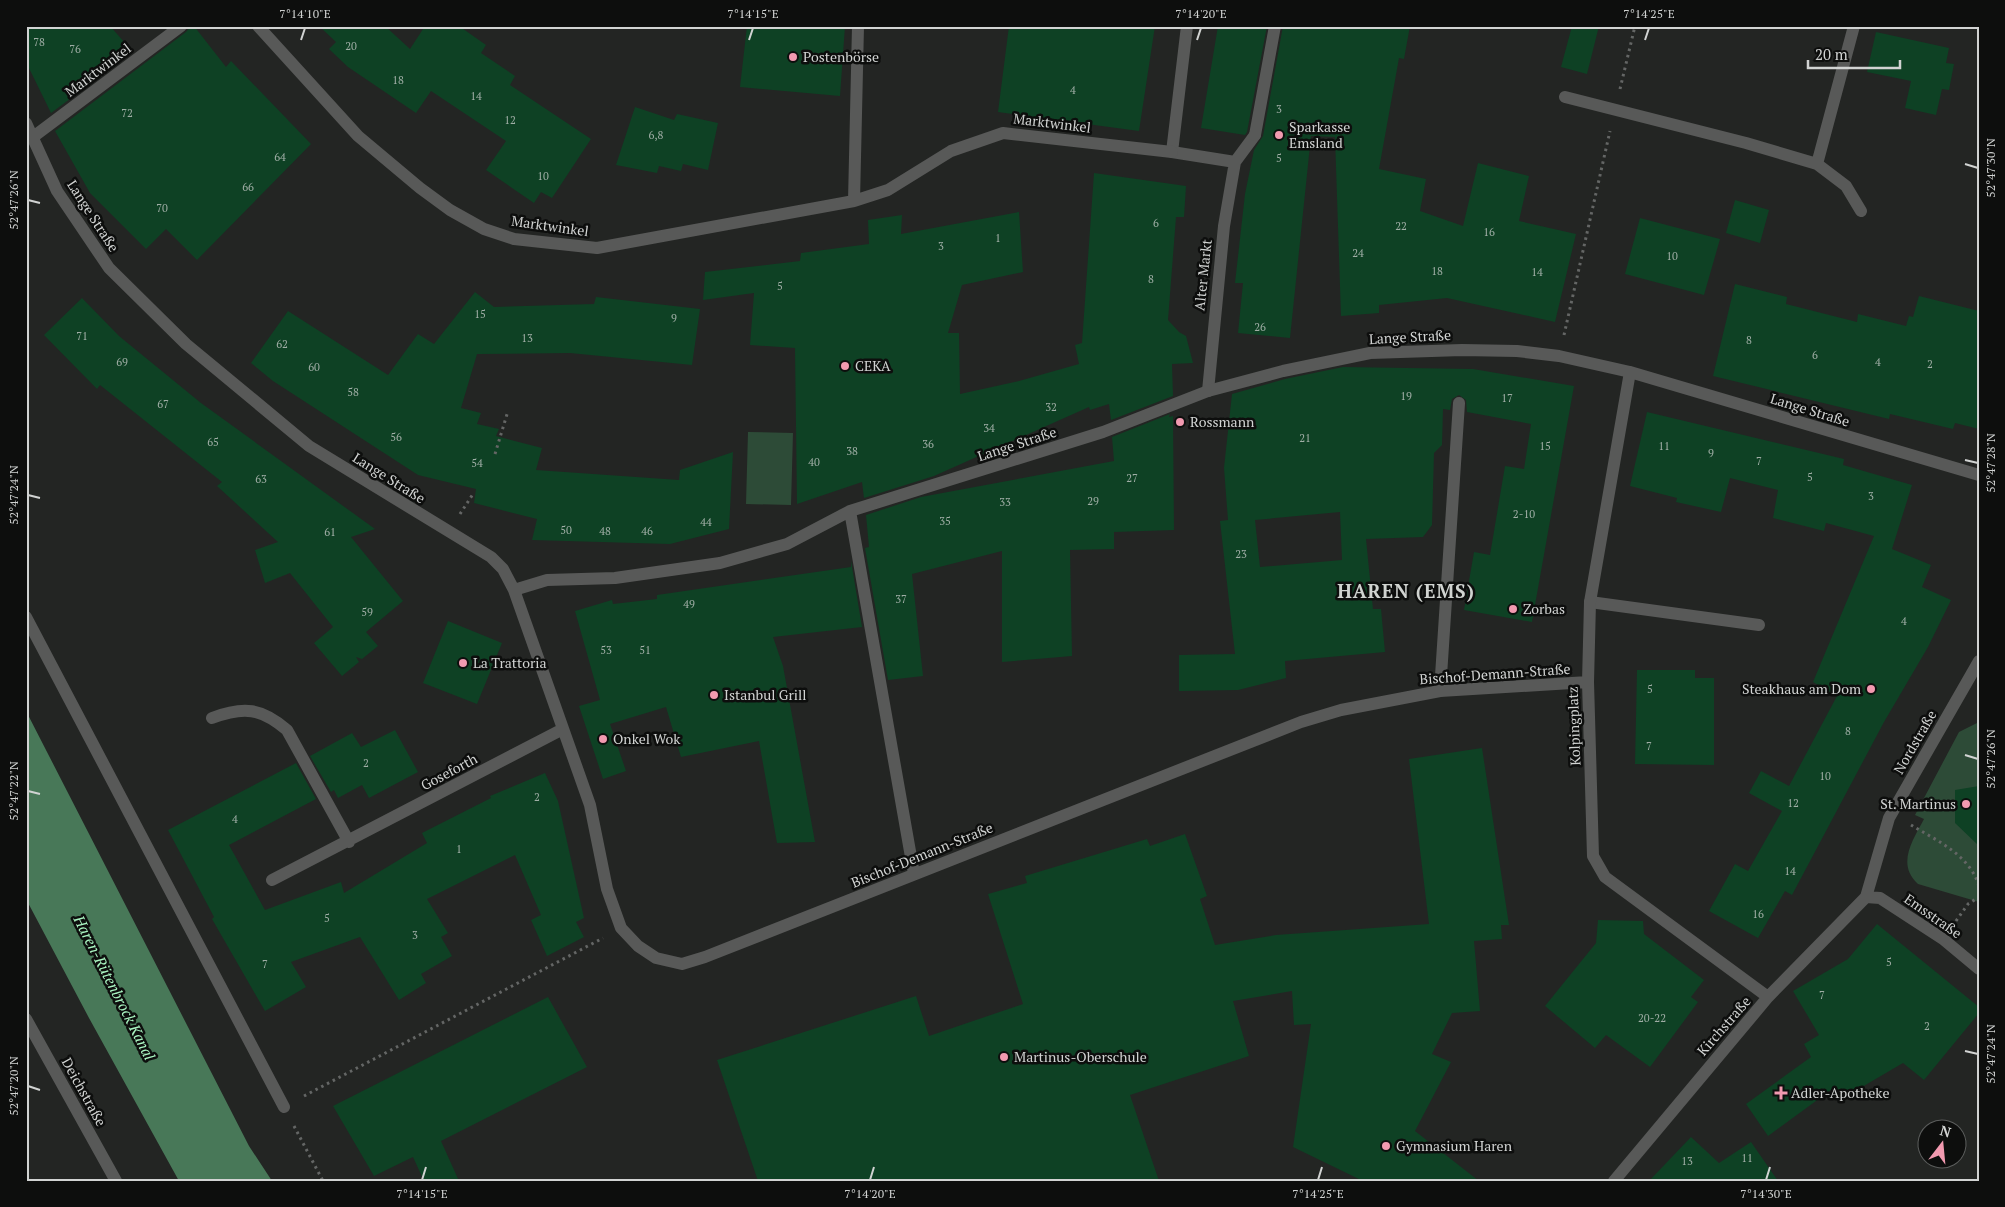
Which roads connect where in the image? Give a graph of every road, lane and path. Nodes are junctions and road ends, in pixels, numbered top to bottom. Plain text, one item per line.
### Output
1 (181, 26) edge
2 (258, 26) edge
3 (858, 26) edge
4 (1187, 26) edge
5 (1275, 26) edge
6 (1635, 26) edge
7 (1854, 26) edge
8 (1565, 97) dead end
9 (1615, 110) junction
10 (26, 123) edge
11 (33, 137) junction
12 (1172, 152) junction
13 (1235, 162) junction
14 (1817, 164) junction
15 (854, 201) junction
16 (1861, 211) dead end
17 (1559, 356) junction
18 (1630, 372) junction
19 (1208, 391) junction
20 (1459, 403) dead end
21 (508, 411) dead end
22 (495, 454) dead end
23 (1979, 475) edge
24 (850, 511) junction
25 (514, 590) junction
26 (1590, 602) junction
27 (26, 617) edge
28 (1759, 625) dead end
29 (1979, 661) edge
30 (1588, 682) junction
31 (1440, 691) junction
32 (212, 718) dead end
33 (563, 729) junction
34 (1907, 823) dead end
35 (349, 842) junction
36 (914, 874) junction
37 (272, 880) dead end
38 (1979, 886) edge
39 (1866, 897) junction
40 (1979, 897) edge
41 (621, 928) junction
42 (1943, 940) junction
43 (1979, 969) edge
44 (1768, 998) junction
45 (27, 1021) edge
46 (284, 1107) junction
47 (116, 1181) edge
48 (323, 1181) edge
49 (1614, 1181) edge

1 - 11 street, Marktwinkel
2 - 15 street, Marktwinkel
3 - 15 street
4 - 12 street
5 - 13 street, Alter Markt
6 - 9 path
7 - 14 street
8 - 9 street
9 - 14 street
9 - 17 path
10 - 11 street, Lange Straße
11 - 25 street, Lange Straße
12 - 13 street
12 - 15 street, Marktwinkel
13 - 19 street, Alter Markt
14 - 16 street
17 - 18 street, Lange Straße
17 - 19 street, Lange Straße
18 - 23 street, Lange Straße
18 - 26 street, Kolpingplatz
19 - 24 street, Lange Straße
20 - 31 street
21 - 22 path
24 - 25 street, Lange Straße
24 - 36 street
25 - 33 street, Bischof-Demann-Straße
26 - 28 street
26 - 30 street, Kolpingplatz
27 - 46 street
29 - 39 street, Nordstraße
30 - 31 street, Bischof-Demann-Straße
30 - 44 street, Kolpingplatz
31 - 36 street, Bischof-Demann-Straße
32 - 35 street
33 - 35 street, Goseforth
33 - 41 street, Bischof-Demann-Straße
34 - 38 path
35 - 37 street, Goseforth
36 - 41 street, Bischof-Demann-Straße
39 - 42 street, Emsstraße
39 - 44 street, Kirchstraße
40 - 42 path
41 - 46 path
42 - 43 street, Emsstraße
44 - 49 street, Kirchstraße
45 - 47 street, Deichstraße
46 - 48 path

